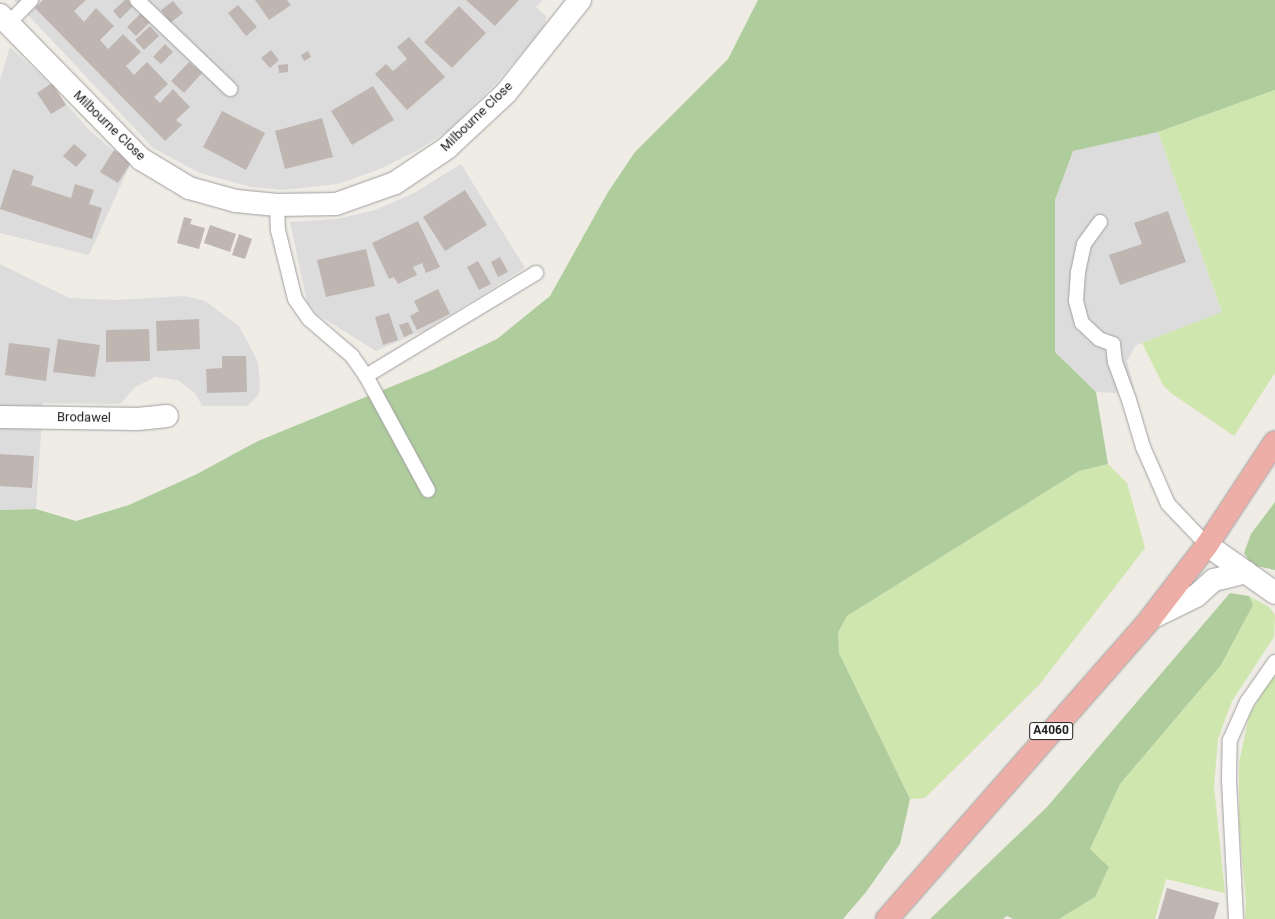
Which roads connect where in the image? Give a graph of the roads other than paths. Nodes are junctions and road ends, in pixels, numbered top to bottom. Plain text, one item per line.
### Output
1 (31, 0) edge
2 (137, 0) edge
3 (580, 0) edge
4 (4, 20) edge
5 (230, 90) dead end
6 (278, 205) junction
7 (1100, 222) dead end
8 (536, 273) dead end
9 (366, 376) junction
10 (167, 416) dead end
11 (0, 417) edge
12 (1275, 442) edge
13 (428, 490) dead end
14 (1207, 545) junction
15 (1246, 572) junction
16 (1275, 593) edge
17 (1151, 618) junction
18 (1275, 662) edge
19 (887, 919) edge
20 (1236, 919) edge

1 - 4 lane
2 - 5 lane
3 - 6 street, Milbourne Close
4 - 6 street, Milbourne Close
6 - 9 lane
7 - 14 lane
8 - 9 lane
9 - 13 lane
10 - 11 street, Brodawel
12 - 14 highway, A4060
14 - 15 street
14 - 17 highway, A4060
15 - 16 street
15 - 17 street
17 - 19 highway, A4060
18 - 20 lane

